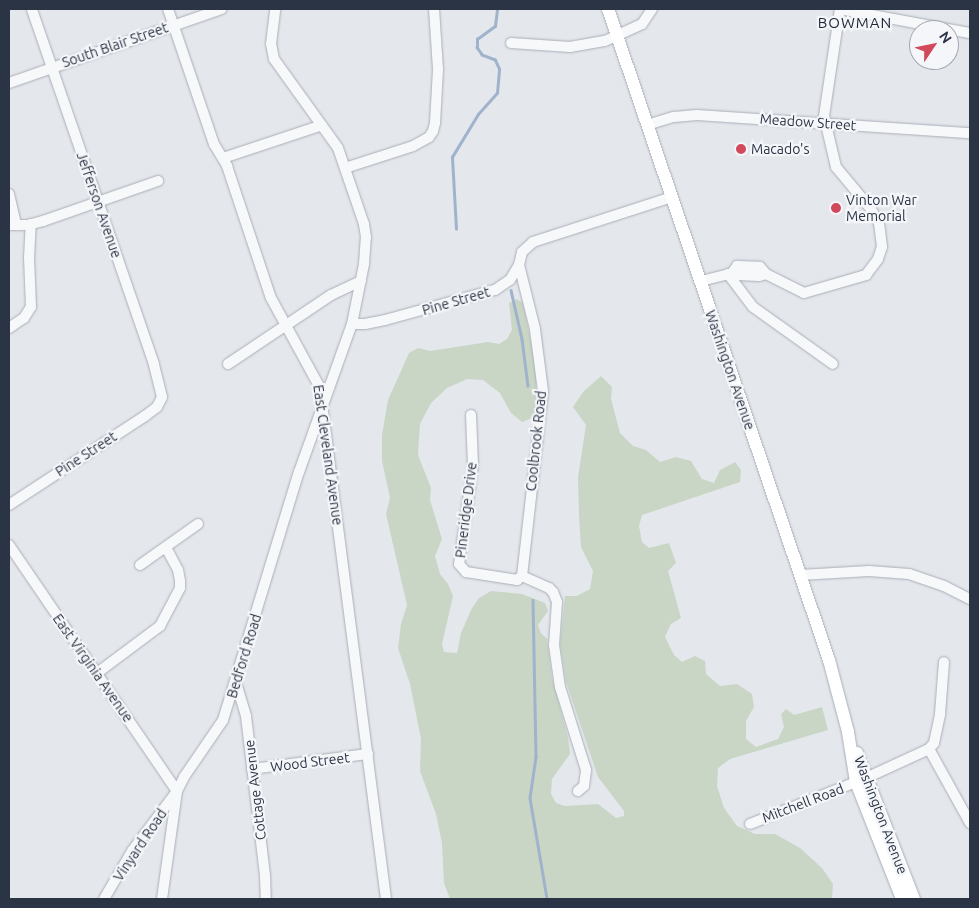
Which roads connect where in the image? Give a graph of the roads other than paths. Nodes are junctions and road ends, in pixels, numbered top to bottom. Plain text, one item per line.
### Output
1 (32, 9) edge
2 (168, 9) edge
3 (222, 9) edge
4 (275, 9) edge
5 (434, 9) edge
6 (608, 9) edge
7 (652, 9) edge
8 (840, 9) edge
9 (174, 25) junction
10 (970, 33) edge
11 (617, 35) junction
12 (511, 43) dead end
13 (52, 66) junction
14 (9, 83) edge
15 (826, 123) junction
16 (322, 125) junction
17 (647, 125) junction
18 (970, 133) edge
19 (223, 158) junction
20 (345, 168) junction
21 (158, 181) dead end
22 (9, 194) edge
23 (672, 197) junction
24 (97, 202) junction
25 (31, 224) junction
26 (12, 225) edge
27 (519, 264) junction
28 (730, 274) junction
29 (361, 281) junction
30 (701, 281) junction
31 (352, 324) junction
32 (285, 326) junction
33 (9, 328) edge
34 (228, 364) dead end
35 (833, 364) dead end
36 (161, 402) joint
37 (321, 406) junction
38 (471, 415) dead end
39 (9, 505) edge
40 (198, 524) dead end
41 (9, 545) edge
42 (166, 547) junction
43 (140, 566) dead end
44 (800, 574) junction
45 (522, 576) junction
46 (970, 599) edge
47 (944, 662) dead end
48 (97, 673) junction
49 (236, 683) junction
50 (929, 749) junction
51 (368, 754) junction
52 (252, 769) junction
53 (861, 780) junction
54 (177, 791) junction
55 (578, 791) dead end
56 (970, 823) edge
57 (750, 824) dead end
58 (104, 899) edge
59 (162, 899) edge
60 (266, 899) edge
61 (386, 899) edge
62 (902, 899) edge
63 (914, 899) edge

1 - 13 street, Jefferson Avenue
2 - 9 street, East Cleveland Avenue
3 - 9 street, South Blair Street
4 - 16 street, Bedford Road
5 - 20 street
6 - 11 main road, Washington Avenue
7 - 11 street
8 - 10 street
8 - 15 street
9 - 13 street, South Blair Street
9 - 19 street, East Cleveland Avenue
11 - 12 street
11 - 17 main road, Washington Avenue
13 - 14 street, South Blair Street
13 - 24 street, Jefferson Avenue
15 - 17 street, Meadow Street
15 - 18 street, Meadow Street
15 - 28 street
16 - 19 street
16 - 20 street, Bedford Road
17 - 23 main road, Washington Avenue
19 - 32 street, East Cleveland Avenue
20 - 29 street, Bedford Road
21 - 24 street
22 - 26 street
23 - 27 street
23 - 30 main road, Washington Avenue
24 - 25 street
24 - 36 street, Jefferson Avenue
25 - 26 street
25 - 33 street
27 - 31 street, Pine Street
27 - 45 street, Coolbrook Road
28 - 30 street
28 - 35 street
29 - 31 street, Bedford Road
29 - 32 street
30 - 44 main road, Washington Avenue
31 - 37 street, Bedford Road
32 - 34 street
32 - 37 street, East Cleveland Avenue
36 - 39 street, Pine Street
37 - 49 street, Bedford Road
37 - 51 street, East Cleveland Avenue
38 - 45 street, Pineridge Drive
40 - 42 street
41 - 48 street, East Virginia Avenue
42 - 43 street
42 - 48 street
44 - 46 street
44 - 53 main road, Washington Avenue
45 - 55 street, Pineridge Drive
47 - 50 street
48 - 54 street, East Virginia Avenue
49 - 52 street, Cottage Avenue
49 - 54 street, Bedford Road
50 - 53 street, Mitchell Road
50 - 56 street
51 - 52 street, Wood Street
51 - 61 street, East Cleveland Avenue
52 - 60 street, Cottage Avenue
53 - 57 street, Mitchell Road
53 - 62 main road, Washington Avenue
53 - 63 main road, Washington Avenue
54 - 58 street, Vinyard Road
54 - 59 street, Bedford Road

